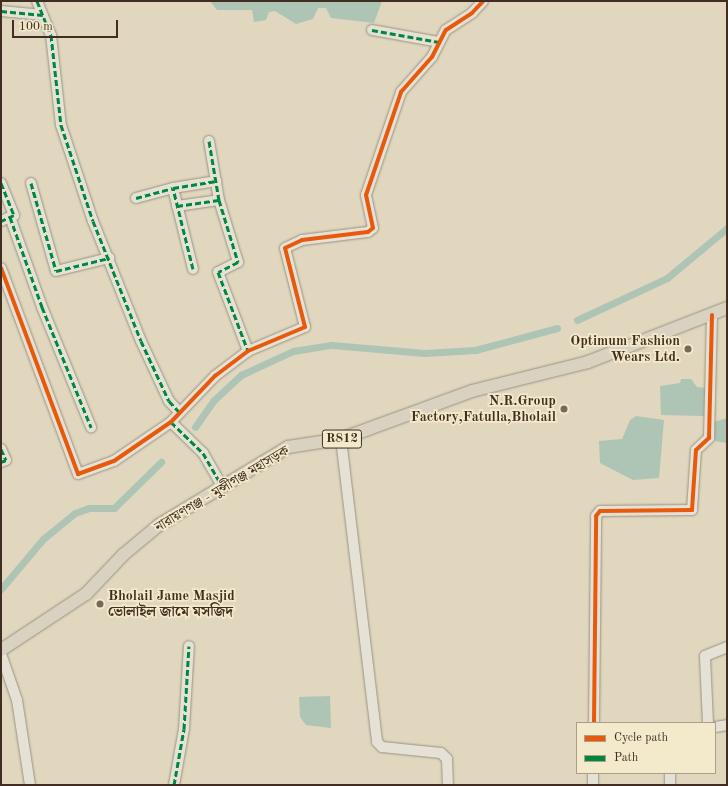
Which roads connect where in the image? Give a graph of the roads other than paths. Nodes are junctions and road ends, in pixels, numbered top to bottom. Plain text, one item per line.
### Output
1 (37, 1) edge
2 (483, 1) edge
3 (1, 11) edge
4 (43, 15) junction
5 (372, 30) dead end
6 (439, 42) junction
7 (209, 142) dead end
8 (216, 181) junction
9 (1, 183) edge
10 (31, 183) dead end
11 (173, 188) junction
12 (136, 198) dead end
13 (219, 200) junction
14 (177, 206) junction
15 (6, 219) edge
16 (109, 258) junction
17 (1, 268) edge
18 (192, 269) dead end
19 (727, 308) edge
20 (712, 315) junction
21 (248, 351) junction
22 (180, 413) junction
23 (171, 422) junction
24 (91, 427) dead end
25 (340, 439) junction
26 (1, 449) edge
27 (1, 462) edge
28 (222, 486) junction
29 (189, 646) dead end
30 (727, 647) edge
31 (1, 650) edge
32 (1, 654) edge
33 (594, 722) edge
34 (708, 722) edge
35 (727, 725) edge
36 (716, 727) edge
37 (593, 774) edge
38 (670, 774) edge
39 (30, 785) edge
40 (174, 785) edge
41 (448, 785) edge
42 (594, 785) edge
43 (670, 785) edge

1 - 4 street
2 - 6 street
3 - 4 street
4 - 16 street
5 - 6 street
6 - 21 street
7 - 8 street
8 - 11 street
8 - 13 street
9 - 15 street
10 - 16 street
11 - 12 street
11 - 14 street
13 - 14 street
13 - 21 street
14 - 18 street
15 - 24 street
16 - 22 street
17 - 23 street
19 - 20 main road, নারায়ণগঞ্জ - মুন্সীগঞ্জ মহাসড়ক / R812
20 - 25 main road, নারায়ণগঞ্জ - মুন্সীগঞ্জ মহাসড়ক / R812
20 - 33 street
21 - 22 street
22 - 23 street
23 - 28 street
25 - 28 main road, নারায়ণগঞ্জ - মুন্সীগঞ্জ মহাসড়ক / R812
25 - 41 street
26 - 27 street
28 - 31 main road, নারায়ণগঞ্জ - মুন্সীগঞ্জ মহাসড়ক / R812
29 - 40 street
30 - 34 street
32 - 39 street
35 - 36 street
37 - 42 street
38 - 43 street

